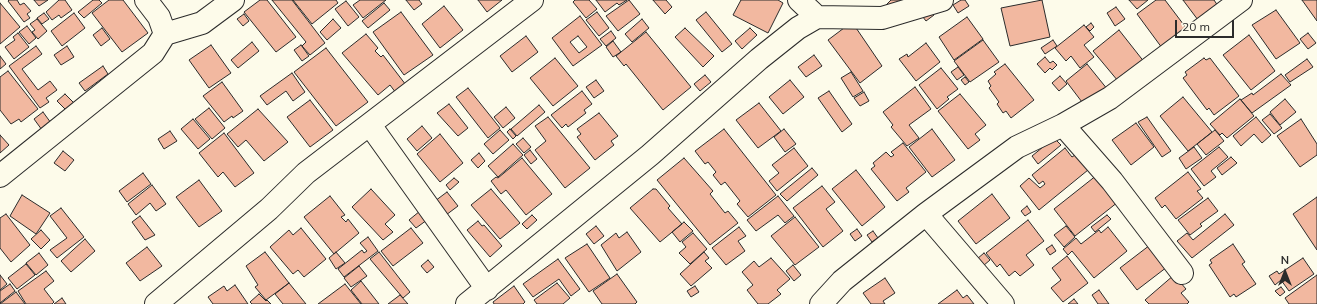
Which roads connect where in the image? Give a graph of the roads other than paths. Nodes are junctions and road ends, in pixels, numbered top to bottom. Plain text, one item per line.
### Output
1 (146, 0) edge
2 (234, 0) edge
3 (532, 0) edge
4 (799, 0) edge
5 (942, 0) edge
6 (1241, 0) edge
7 (816, 17) junction
8 (165, 34) junction
9 (370, 125) junction
10 (1063, 125) junction
11 (0, 176) edge
12 (926, 214) junction
13 (1182, 273) dead end
14 (487, 289) junction
15 (156, 304) edge
16 (467, 304) edge
17 (821, 304) edge
18 (1003, 304) edge

1 - 8 street
2 - 8 street
3 - 9 street
4 - 7 street
5 - 7 street
6 - 10 street
7 - 14 street
8 - 11 street
9 - 14 street
9 - 15 street
10 - 12 street
10 - 13 street
12 - 17 street
12 - 18 street
14 - 16 street

